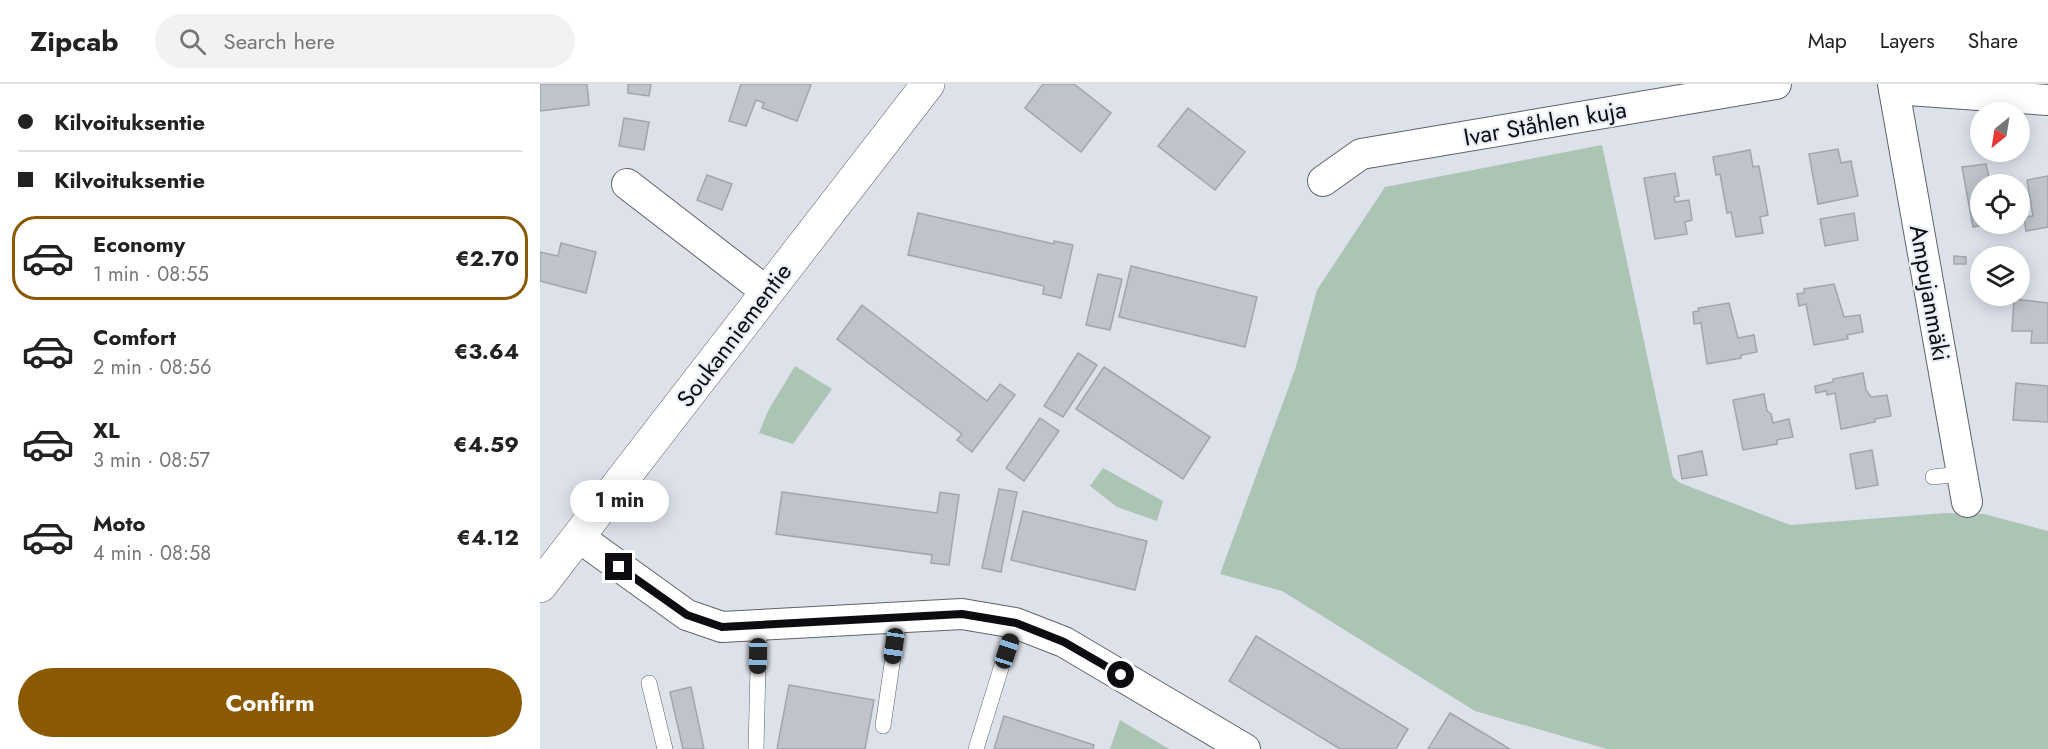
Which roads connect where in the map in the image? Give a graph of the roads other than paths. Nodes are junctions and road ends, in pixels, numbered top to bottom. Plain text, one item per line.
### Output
1 (928, 84) edge
2 (1776, 84) edge
3 (1893, 86) edge
4 (2048, 100) edge
5 (1323, 181) dead end
6 (627, 184) dead end
7 (767, 292) junction
8 (1954, 484) dead end
9 (580, 538) junction
10 (540, 586) edge
11 (899, 616) junction
12 (1016, 623) junction
13 (759, 625) junction
14 (649, 683) dead end
15 (883, 726) dead end
16 (665, 749) edge
17 (756, 749) edge
18 (976, 749) edge
19 (1245, 749) edge

1 - 7 street, Soukanniementie
2 - 5 street, Ivar Ståhlen kuja
3 - 4 street
3 - 8 street, Ampujanmäki
6 - 7 street
7 - 9 street, Soukanniementie
9 - 10 street, Soukanniementie
9 - 13 street
11 - 12 street
11 - 13 street
11 - 15 lane
12 - 18 lane
12 - 19 street
13 - 17 lane
14 - 16 lane

